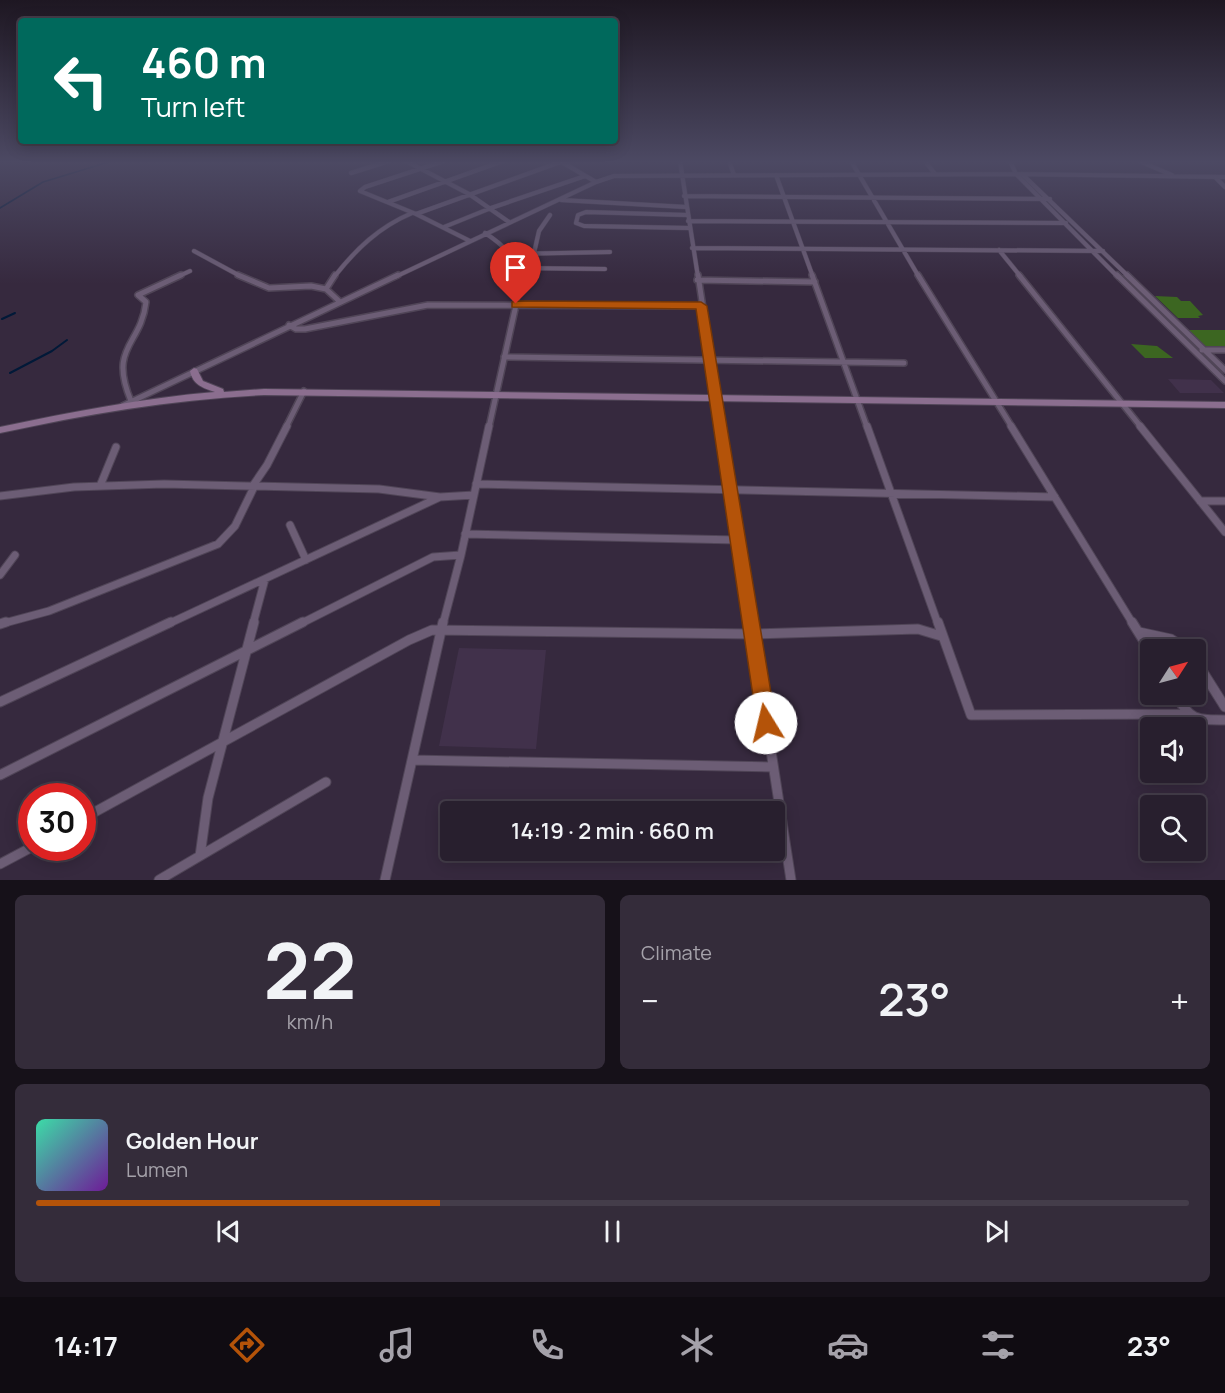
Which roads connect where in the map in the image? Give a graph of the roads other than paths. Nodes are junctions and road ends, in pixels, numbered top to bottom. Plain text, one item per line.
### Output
1 (387, 202) edge
2 (447, 202) edge
3 (482, 202) edge
4 (508, 202) edge
5 (554, 202) edge
6 (574, 202) edge
7 (685, 202) edge
8 (786, 202) edge
9 (874, 202) edge
10 (1045, 202) edge
11 (1053, 202) edge
12 (491, 208) junction
13 (414, 214) junction
14 (550, 215) dead end
15 (688, 218) junction
16 (794, 221) junction
17 (509, 222) junction
18 (885, 222) junction
19 (1066, 223) junction
20 (444, 227) junction
21 (486, 233) junction
22 (470, 241) junction
23 (692, 248) junction
24 (804, 248) junction
25 (902, 249) junction
26 (999, 250) junction
27 (194, 251) dead end
28 (1090, 251) junction
29 (1103, 251) junction
30 (610, 252) dead end
31 (534, 253) junction
32 (512, 254) junction
33 (517, 268) junction
34 (604, 269) dead end
35 (190, 271) dead end
36 (697, 280) junction
37 (815, 282) junction
38 (326, 289) junction
39 (339, 301) junction
40 (516, 304) junction
41 (701, 306) junction
42 (289, 326) junction
43 (1193, 349) junction
44 (1204, 350) junction
45 (1225, 350) edge
46 (504, 357) junction
47 (709, 360) junction
48 (843, 362) junction
49 (904, 363) dead end
50 (1225, 369) edge
51 (195, 371) junction
52 (1225, 381) edge
53 (304, 391) junction
54 (225, 393) junction
55 (496, 395) junction
56 (715, 397) junction
57 (857, 400) junction
58 (131, 401) junction
59 (997, 401) junction
60 (1122, 404) junction
61 (1225, 405) edge
62 (121, 406) junction
63 (0, 430) edge
64 (116, 447) dead end
65 (476, 484) junction
66 (100, 486) junction
67 (253, 487) junction
68 (730, 490) junction
69 (891, 494) junction
70 (474, 495) junction
71 (0, 496) edge
72 (440, 497) junction
73 (1055, 497) junction
74 (1200, 501) junction
75 (1225, 501) edge
76 (290, 525) dead end
77 (1225, 532) edge
78 (465, 534) junction
79 (738, 540) junction
80 (15, 555) dead end
81 (461, 555) junction
82 (306, 560) junction
83 (0, 575) edge
84 (265, 579) junction
85 (0, 624) edge
86 (441, 630) junction
87 (1139, 632) junction
88 (753, 634) junction
89 (941, 636) junction
90 (1143, 639) edge
91 (1172, 639) edge
92 (248, 651) junction
93 (1206, 677) edge
94 (0, 702) edge
95 (1181, 705) edge
96 (1225, 707) edge
97 (1186, 714) junction
98 (1225, 720) edge
99 (224, 743) junction
100 (412, 760) junction
101 (773, 767) junction
102 (0, 775) edge
103 (326, 782) dead end
104 (96, 812) edge
105 (18, 854) edge
106 (200, 856) junction
107 (0, 864) edge
108 (159, 880) edge
109 (384, 880) edge
110 (791, 880) edge

1 - 13 street
2 - 13 street
3 - 12 street
4 - 12 street
5 - 17 street
6 - 15 street
7 - 15 street
8 - 16 street
9 - 18 street
10 - 19 street
11 - 29 street
12 - 17 street
12 - 20 street
13 - 20 street
13 - 38 street
14 - 31 street
15 - 15 street
15 - 16 street
15 - 23 street
16 - 18 street
16 - 24 street
17 - 21 street
18 - 19 street
18 - 25 street
19 - 28 street
20 - 22 street
21 - 22 street
21 - 32 street
22 - 39 street
23 - 24 street
23 - 36 street
24 - 25 street
24 - 37 street
25 - 26 street
25 - 59 street
26 - 28 street
26 - 60 street
27 - 38 street
28 - 29 street
28 - 43 street
29 - 44 street
30 - 31 street
31 - 32 street
32 - 33 street
33 - 34 street
33 - 40 street
35 - 58 street
36 - 37 street
36 - 41 street
37 - 48 street
38 - 39 street
39 - 42 street
40 - 41 street
40 - 42 street
40 - 46 street
41 - 47 street
42 - 51 street
43 - 44 street
43 - 52 street
44 - 45 street
44 - 50 street
46 - 47 street
46 - 55 street
47 - 48 street
47 - 56 street
48 - 49 street
48 - 57 street
51 - 54 main road
51 - 58 street
53 - 54 main road
53 - 55 main road
53 - 67 street
54 - 62 main road
55 - 56 main road
55 - 65 street
56 - 57 main road
56 - 68 street
57 - 59 main road
57 - 69 street
58 - 62 street
59 - 60 main road
59 - 73 street
60 - 61 main road
60 - 74 street
62 - 63 main road
64 - 66 street
65 - 68 street
65 - 70 street
66 - 67 street
66 - 71 street
67 - 72 street
67 - 85 street
68 - 69 street
68 - 79 street
69 - 73 street
69 - 89 street
70 - 72 street
70 - 78 street
72 - 82 street
73 - 87 street
74 - 75 street
74 - 77 street
76 - 82 street
78 - 79 street
78 - 81 street
79 - 88 street
80 - 83 street
81 - 86 street
81 - 92 street
82 - 84 street
84 - 92 street
84 - 94 street
86 - 88 street
86 - 99 street
86 - 100 street
87 - 90 street
87 - 91 street
88 - 89 street
88 - 101 street
89 - 97 street
92 - 99 street
92 - 102 street
93 - 96 street
95 - 97 street
97 - 98 street
99 - 104 street
99 - 106 street
100 - 101 street
100 - 109 street
101 - 110 street
103 - 106 street
105 - 107 street
106 - 108 street

